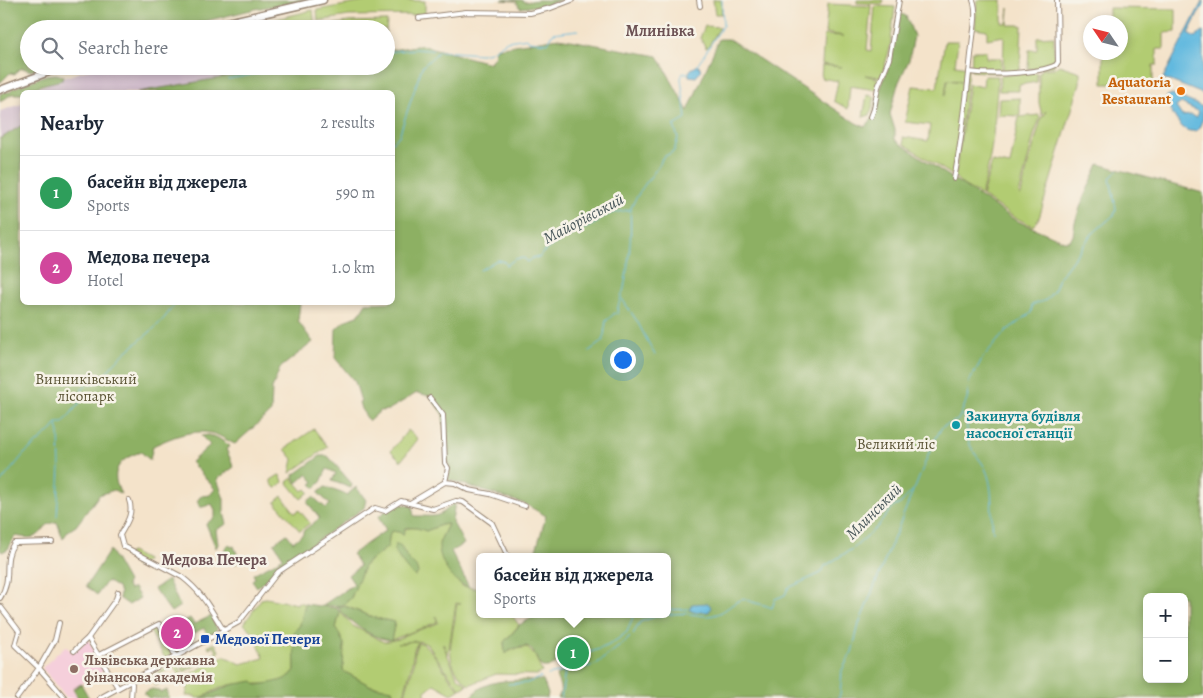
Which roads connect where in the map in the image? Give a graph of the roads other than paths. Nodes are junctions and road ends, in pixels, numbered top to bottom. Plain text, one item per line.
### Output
1 (323, 0) edge
2 (572, 0) edge
3 (699, 0) edge
4 (899, 0) edge
5 (973, 0) edge
6 (1057, 0) edge
7 (700, 6) dead end
8 (419, 18) dead end
9 (236, 20) edge
10 (969, 72) junction
11 (40, 75) edge
12 (0, 90) edge
13 (871, 117) dead end
14 (954, 179) dead end
15 (430, 398) dead end
16 (445, 482) junction
17 (129, 500) dead end
18 (410, 503) junction
19 (525, 506) dead end
20 (52, 542) dead end
21 (506, 553) edge
22 (118, 592) dead end
23 (0, 598) edge
24 (0, 606) edge
25 (59, 623) dead end
26 (224, 632) junction
27 (88, 638) junction
28 (74, 651) dead end
29 (99, 655) junction
30 (176, 657) junction
31 (39, 668) junction
32 (131, 682) junction
33 (118, 688) junction
34 (17, 698) edge
35 (65, 698) edge
36 (100, 698) edge
37 (131, 698) edge

1 - 9 main road
2 - 8 street
3 - 7 street
4 - 13 street
5 - 10 street
6 - 10 street
10 - 14 street
11 - 12 main road
15 - 16 street
16 - 18 street
16 - 19 street
17 - 26 street
18 - 21 street
18 - 26 street
20 - 23 street
22 - 27 street
24 - 31 street
25 - 31 street
26 - 30 street
27 - 28 street
27 - 29 street
29 - 30 street
29 - 33 street
30 - 32 street
31 - 34 street
31 - 35 street
32 - 33 street
32 - 37 street
33 - 36 street

